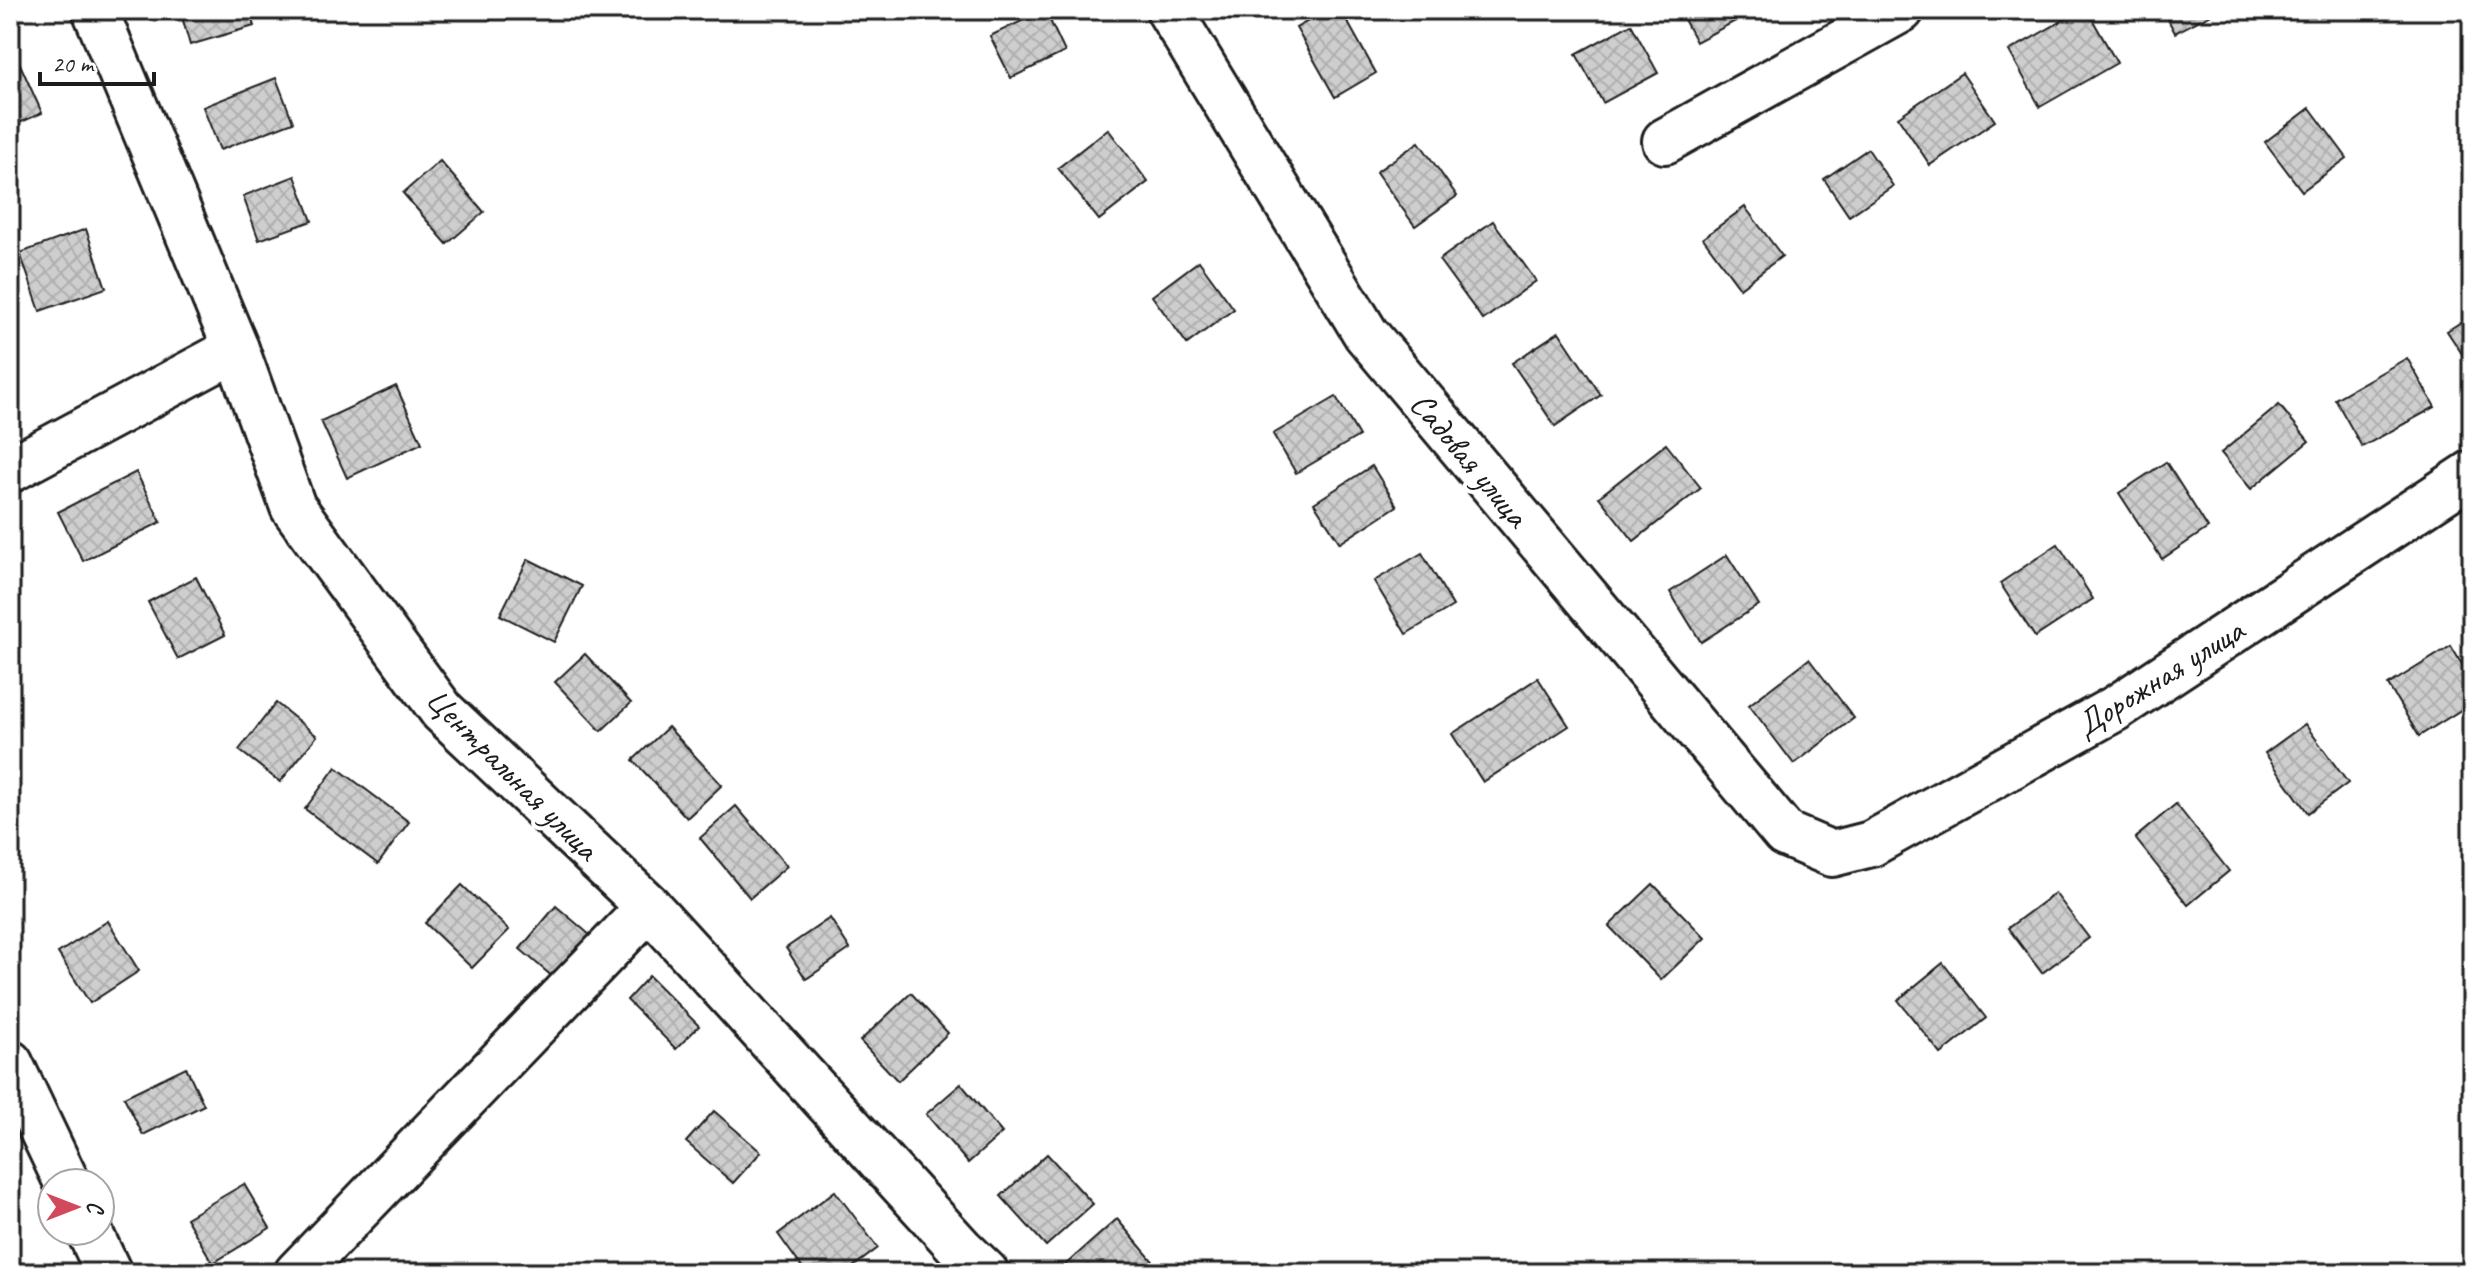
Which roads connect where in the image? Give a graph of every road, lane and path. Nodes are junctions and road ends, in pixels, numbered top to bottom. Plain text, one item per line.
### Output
1 (95, 10) edge
2 (1169, 10) edge
3 (1901, 10) edge
4 (1665, 141) dead end
5 (236, 349) junction
6 (10, 470) edge
7 (2472, 473) edge
8 (1832, 854) joint
9 (649, 907) junction
10 (10, 1063) edge
11 (59, 1167) edge
12 (97, 1247) edge
13 (109, 1273) edge
14 (297, 1273) edge
15 (986, 1273) edge

1 - 5 street, Центральная улица
2 - 8 street, Садовая улица
3 - 4 street
5 - 6 street
5 - 9 street, Центральная улица
7 - 8 street, Дорожная улица
9 - 14 street
9 - 15 street, Центральная улица
10 - 11 street
12 - 13 street

